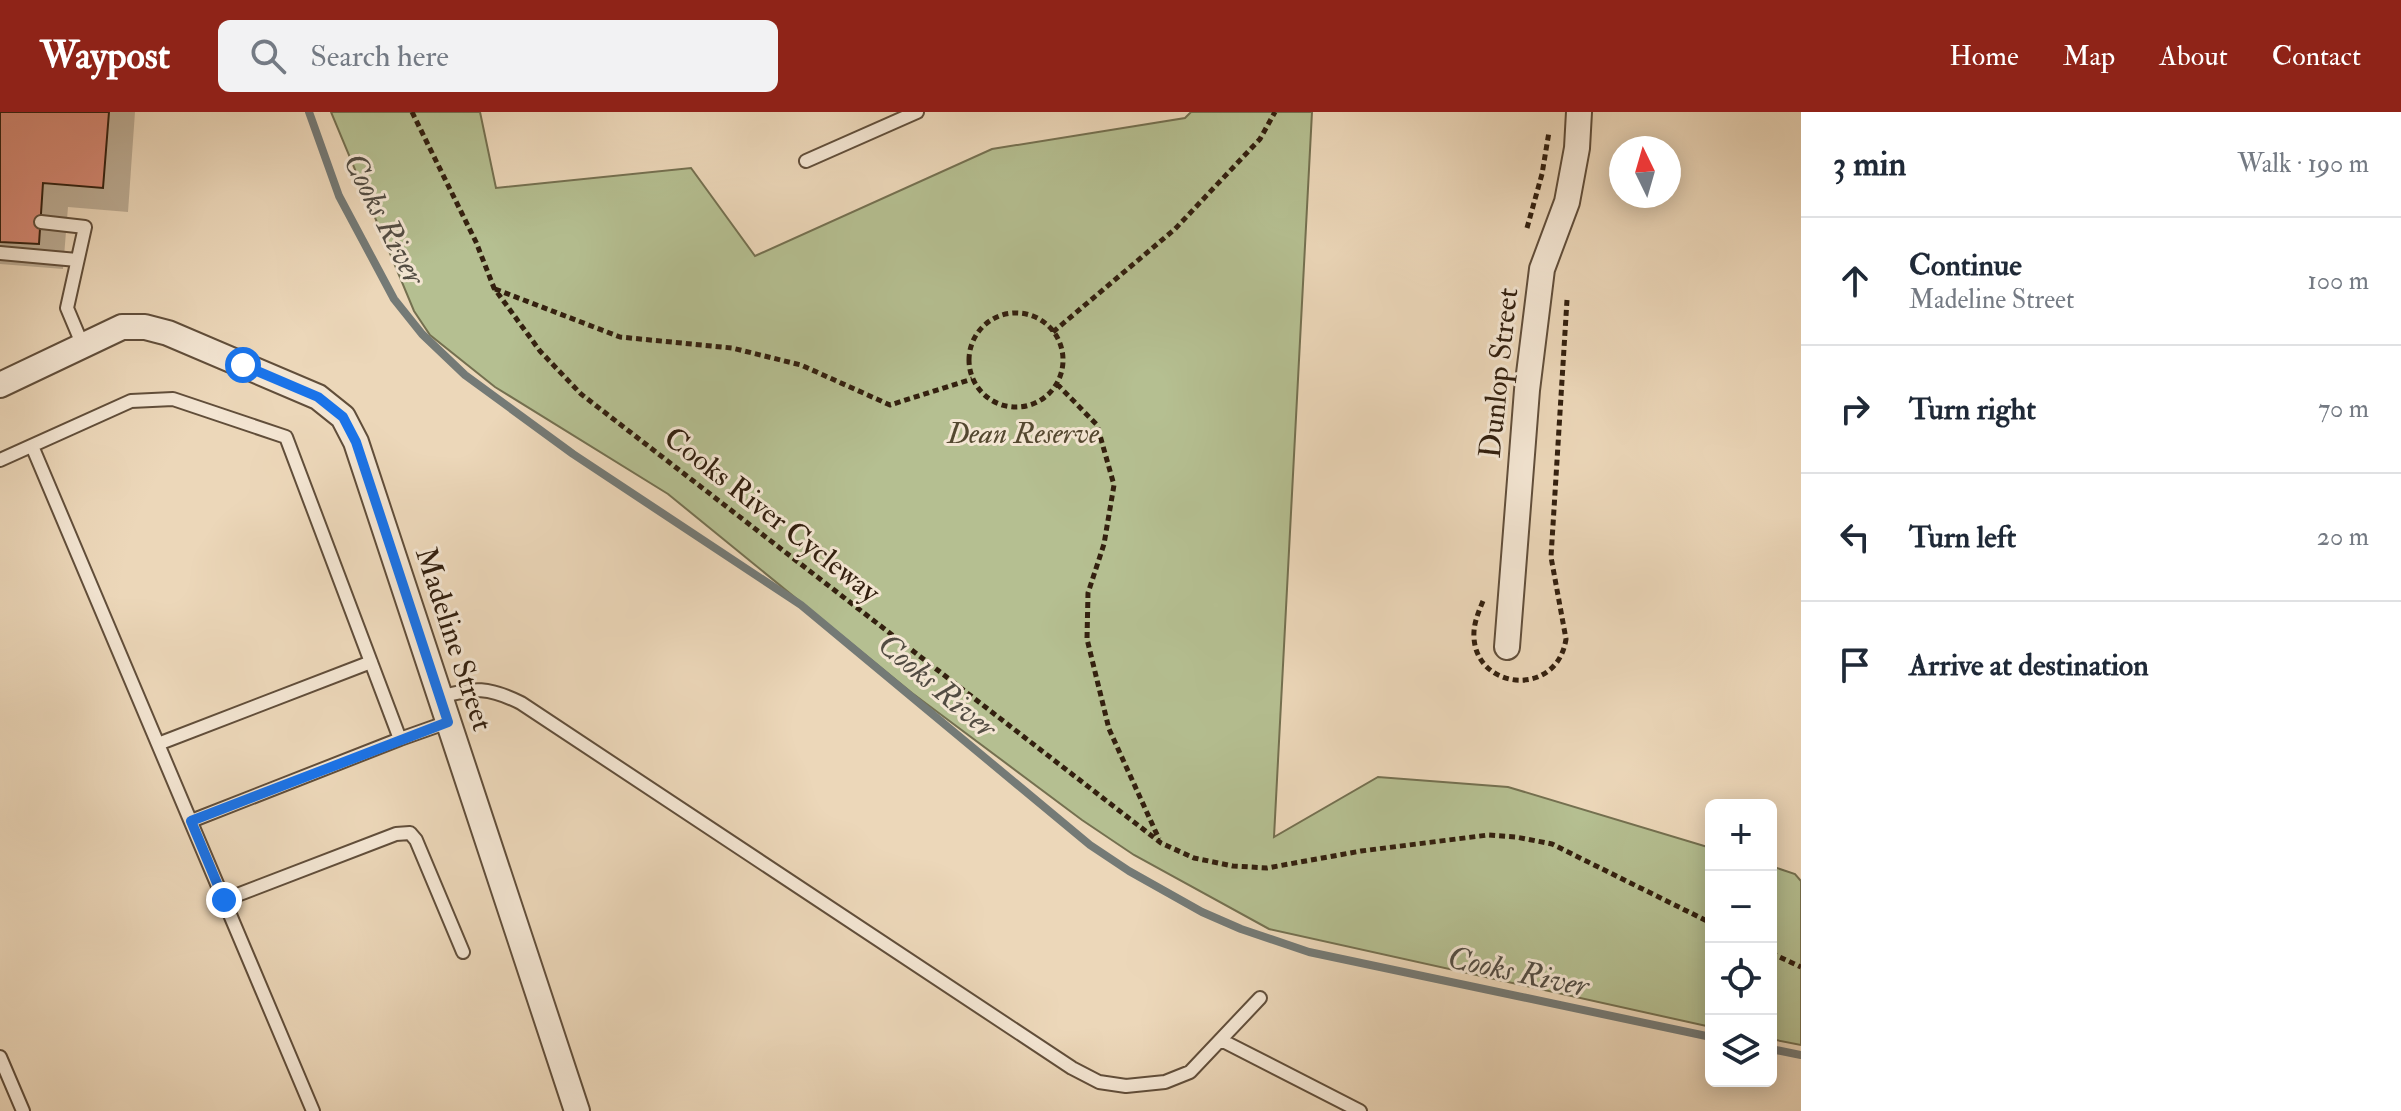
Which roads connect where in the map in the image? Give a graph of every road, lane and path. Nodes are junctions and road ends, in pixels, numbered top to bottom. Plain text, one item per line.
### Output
1 (412, 112) edge
2 (917, 112) edge
3 (1275, 112) edge
4 (1579, 112) edge
5 (806, 161) dead end
6 (41, 222) dead end
7 (0, 253) edge
8 (77, 260) junction
9 (494, 288) junction
10 (1053, 332) junction
11 (83, 346) junction
12 (972, 379) junction
13 (1057, 384) junction
14 (0, 385) edge
15 (32, 446) junction
16 (0, 460) edge
17 (1507, 647) dead end
18 (371, 662) junction
19 (440, 697) junction
20 (448, 722) junction
21 (400, 739) junction
22 (158, 744) junction
23 (191, 821) junction
24 (1161, 843) junction
25 (224, 900) junction
26 (1705, 920) edge
27 (463, 952) dead end
28 (1777, 956) edge
29 (1801, 967) edge
30 (1260, 998) dead end
31 (1221, 1040) junction
32 (0, 1057) edge
33 (23, 1111) edge
34 (313, 1111) edge
35 (577, 1111) edge
36 (1360, 1111) edge

1 - 9 path, Cooks River Cycleway
2 - 5 lane
3 - 10 path
4 - 17 street, Dunlop Street
6 - 8 lane
7 - 8 lane
8 - 11 lane
9 - 12 path
9 - 24 path, Cooks River Cycleway
10 - 12 path
10 - 13 path
11 - 14 street
11 - 19 street, Madeline Street
12 - 13 path
13 - 24 path
15 - 16 lane
15 - 18 lane
15 - 22 lane
18 - 21 lane
18 - 22 lane
19 - 20 street, Madeline Street
19 - 31 lane
20 - 21 lane
20 - 35 street, Madeline Street
21 - 23 lane
22 - 23 lane
23 - 25 lane
24 - 26 path, Cooks River Cycleway
25 - 27 lane
25 - 34 lane
28 - 29 path
30 - 31 lane
31 - 36 lane
32 - 33 lane

